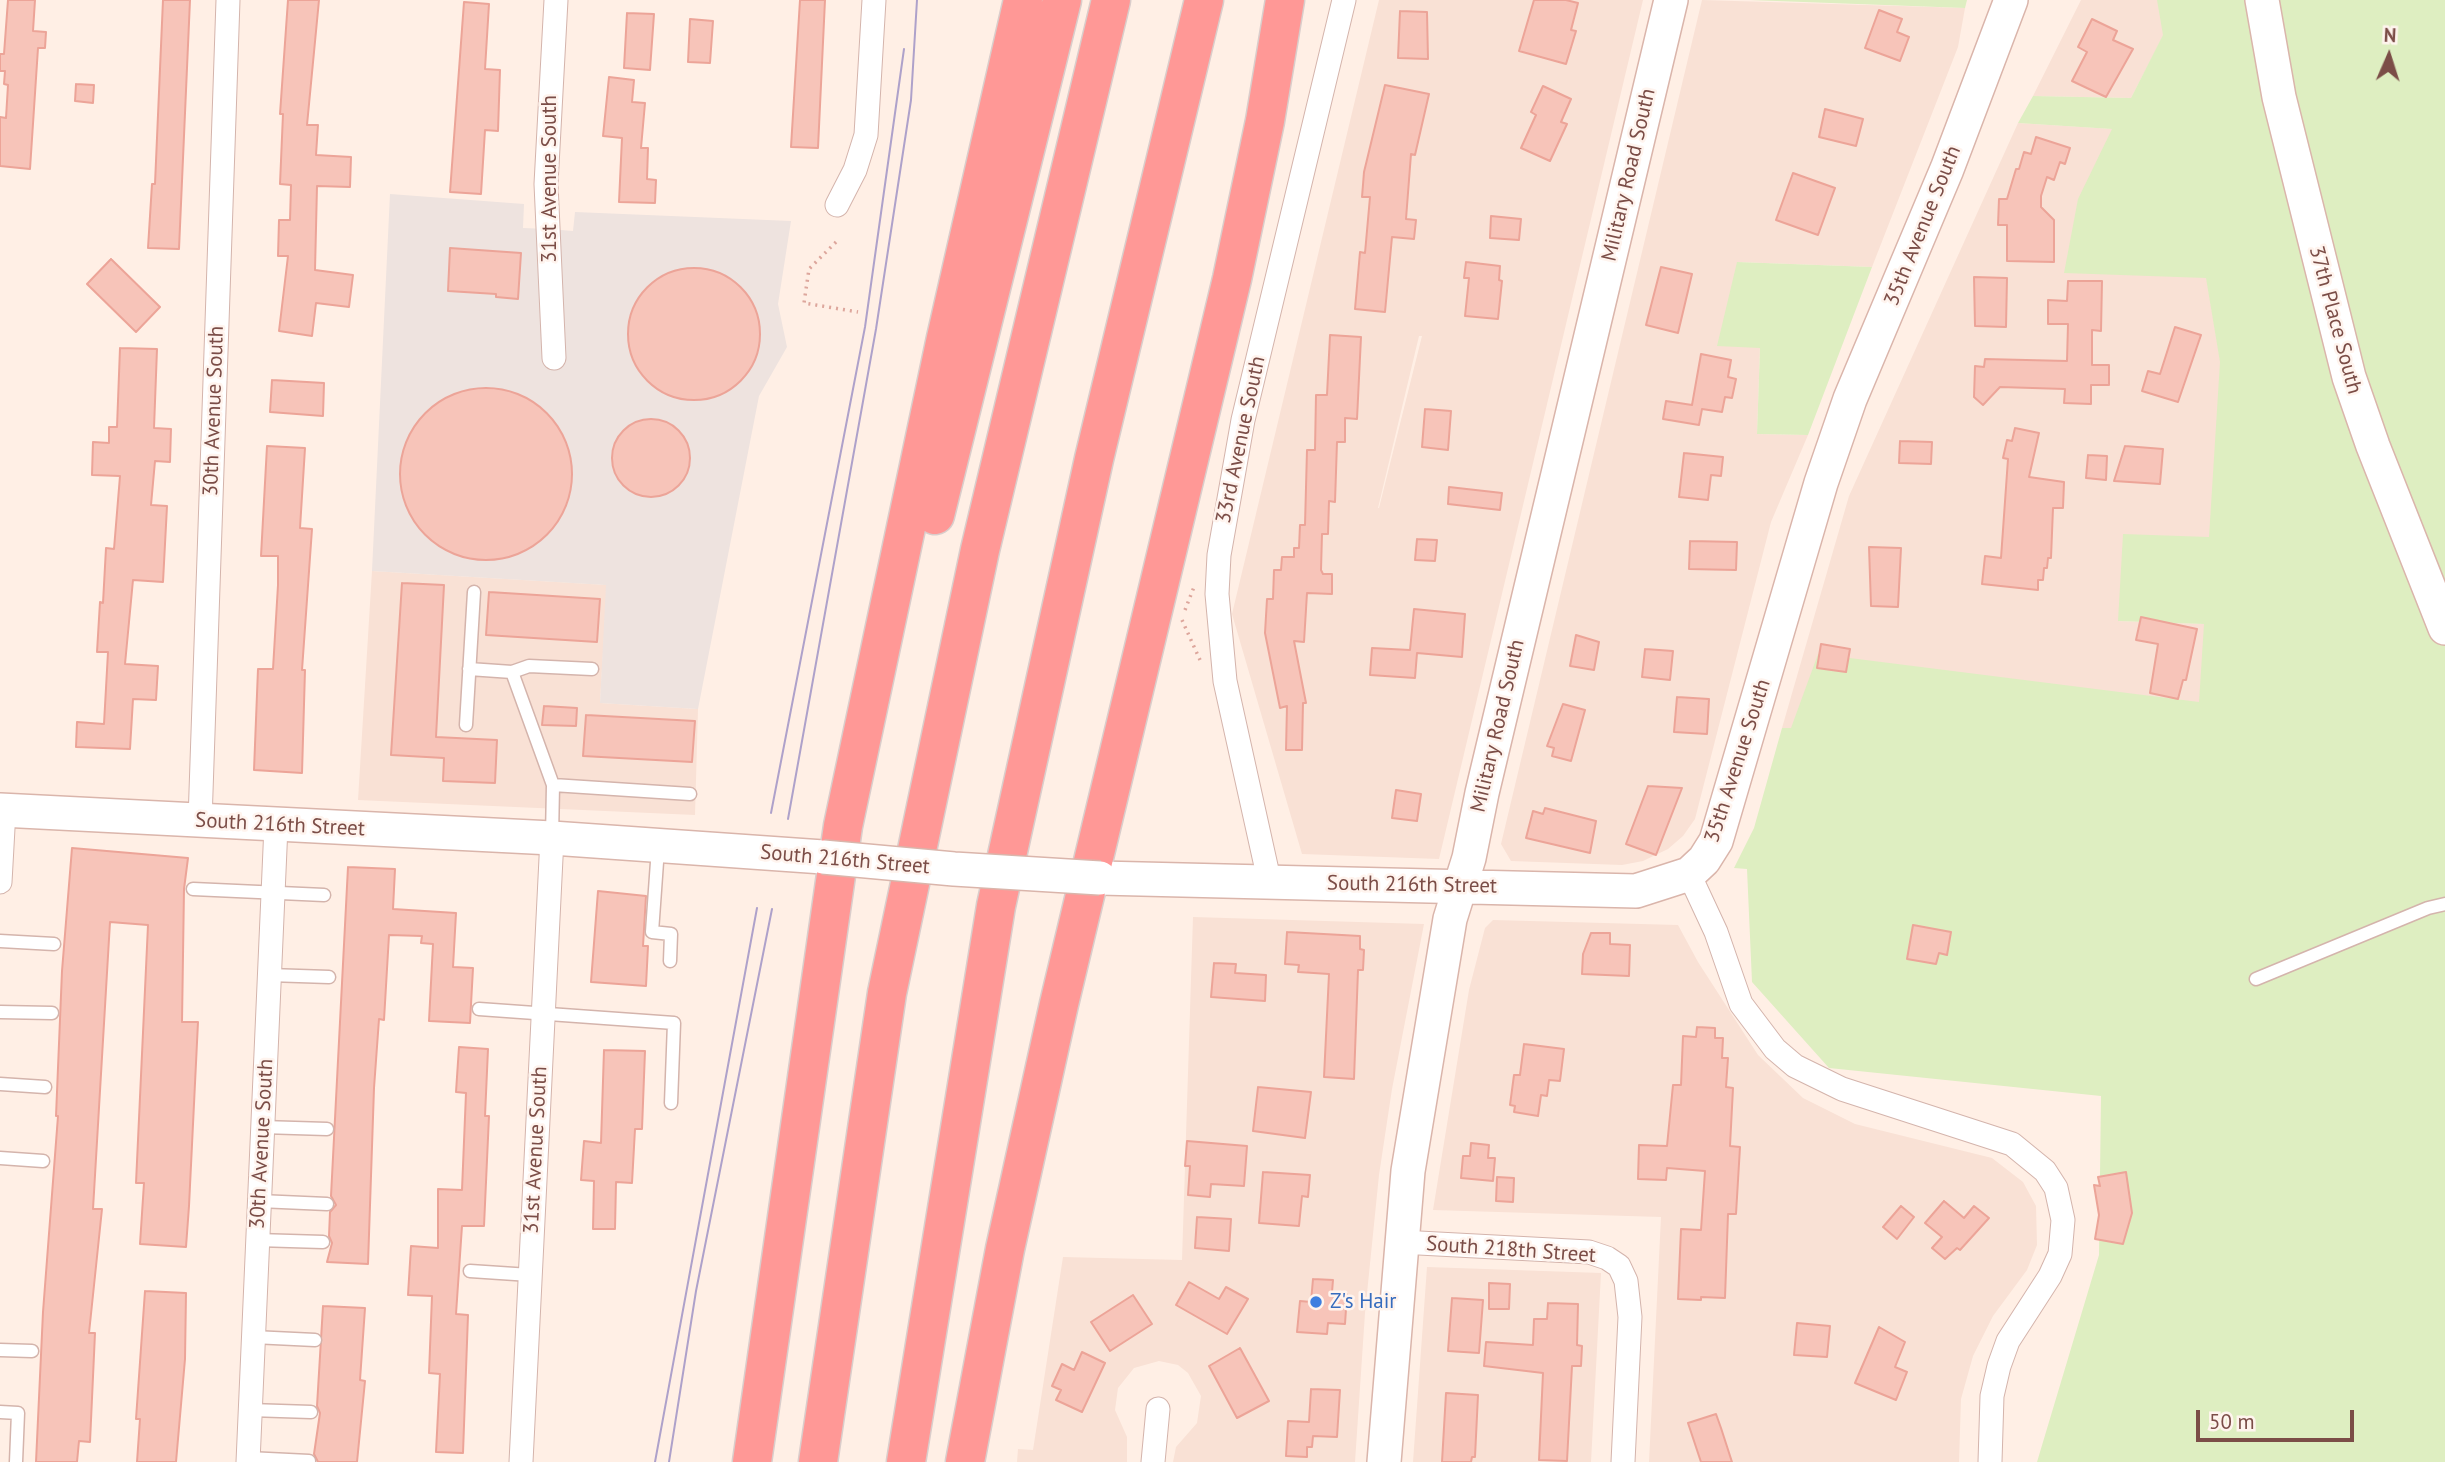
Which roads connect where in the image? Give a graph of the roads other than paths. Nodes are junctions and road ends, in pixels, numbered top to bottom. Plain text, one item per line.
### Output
1 (228, 0) edge
2 (556, 0) edge
3 (874, 0) edge
4 (1023, 0) edge
5 (1062, 0) edge
6 (1111, 0) edge
7 (1204, 0) edge
8 (1344, 0) edge
9 (1671, 0) edge
10 (2011, 0) edge
11 (2262, 0) edge
12 (1285, 4) edge
13 (838, 205) dead end
14 (554, 358) dead end
15 (474, 592) dead end
16 (2445, 628) edge
17 (592, 669) dead end
18 (469, 670) junction
19 (512, 673) junction
20 (466, 725) dead end
21 (553, 785) junction
22 (690, 794) dead end
23 (2, 810) edge
24 (200, 821) junction
25 (276, 826) junction
26 (552, 838) junction
27 (658, 844) junction
28 (1689, 874) junction
29 (0, 882) edge
30 (1270, 884) junction
31 (1460, 887) junction
32 (193, 889) dead end
33 (273, 893) junction
34 (324, 895) dead end
35 (2445, 904) edge
36 (0, 941) edge
37 (54, 944) dead end
38 (670, 961) dead end
39 (269, 975) junction
40 (330, 977) dead end
41 (2256, 979) dead end
42 (479, 1009) dead end
43 (0, 1012) edge
44 (543, 1012) junction
45 (52, 1013) dead end
46 (0, 1084) edge
47 (45, 1087) dead end
48 (671, 1103) dead end
49 (262, 1127) junction
50 (327, 1129) dead end
51 (798, 1150) junction
52 (0, 1158) edge
53 (43, 1161) dead end
54 (259, 1201) junction
55 (327, 1204) dead end
56 (257, 1240) junction
57 (1400, 1241) junction
58 (323, 1242) dead end
59 (470, 1271) dead end
60 (530, 1275) junction
61 (253, 1337) junction
62 (314, 1340) dead end
63 (0, 1350) edge
64 (32, 1351) dead end
65 (1158, 1409) dead end
66 (250, 1410) junction
67 (0, 1412) edge
68 (311, 1412) dead end
69 (248, 1460) edge
70 (309, 1461) edge
71 (16, 1462) edge
72 (521, 1462) edge
73 (752, 1462) edge
74 (818, 1462) edge
75 (906, 1462) edge
76 (965, 1462) edge
77 (1153, 1462) edge
78 (1384, 1462) edge
79 (1623, 1462) edge
80 (1990, 1462) edge

1 - 24 street, 30th Avenue South
2 - 14 street, 31st Avenue South
3 - 13 street
4 - 51 highway
5 - 51 highway
6 - 74 highway
7 - 75 highway
8 - 30 street, 33rd Avenue South
9 - 31 main road, Military Road South
10 - 28 main road, 35th Avenue South
11 - 16 main road, 37th Place South
12 - 76 highway
15 - 18 lane
17 - 19 lane
18 - 19 lane
18 - 20 lane
19 - 21 lane
21 - 22 lane
21 - 26 lane
23 - 24 main road, South 216th Street
23 - 29 street
24 - 25 main road, South 216th Street
25 - 26 main road, South 216th Street
25 - 33 street, 30th Avenue South
26 - 27 main road, South 216th Street
26 - 44 street, 31st Avenue South
27 - 30 main road, South 216th Street, bridge
27 - 38 lane
28 - 31 main road, South 216th Street
28 - 80 street
30 - 31 main road, South 216th Street
31 - 57 main road, Military Road South
32 - 33 lane
33 - 34 lane
33 - 39 street, 30th Avenue South
35 - 41 lane
36 - 37 lane
39 - 40 lane
39 - 49 street, 30th Avenue South
42 - 44 lane
43 - 45 lane
44 - 48 lane
44 - 60 street, 31st Avenue South
46 - 47 lane
49 - 50 lane
49 - 54 street, 30th Avenue South
51 - 73 highway
52 - 53 lane
54 - 55 lane
54 - 56 street, 30th Avenue South
56 - 58 lane
56 - 61 street, 30th Avenue South
57 - 78 main road, Military Road South
57 - 79 street, South 218th Street
59 - 60 lane
60 - 72 street, 31st Avenue South
61 - 62 lane
61 - 66 street, 30th Avenue South
63 - 64 lane
65 - 77 street
66 - 68 lane
66 - 69 street, 30th Avenue South
67 - 71 lane
69 - 70 lane

